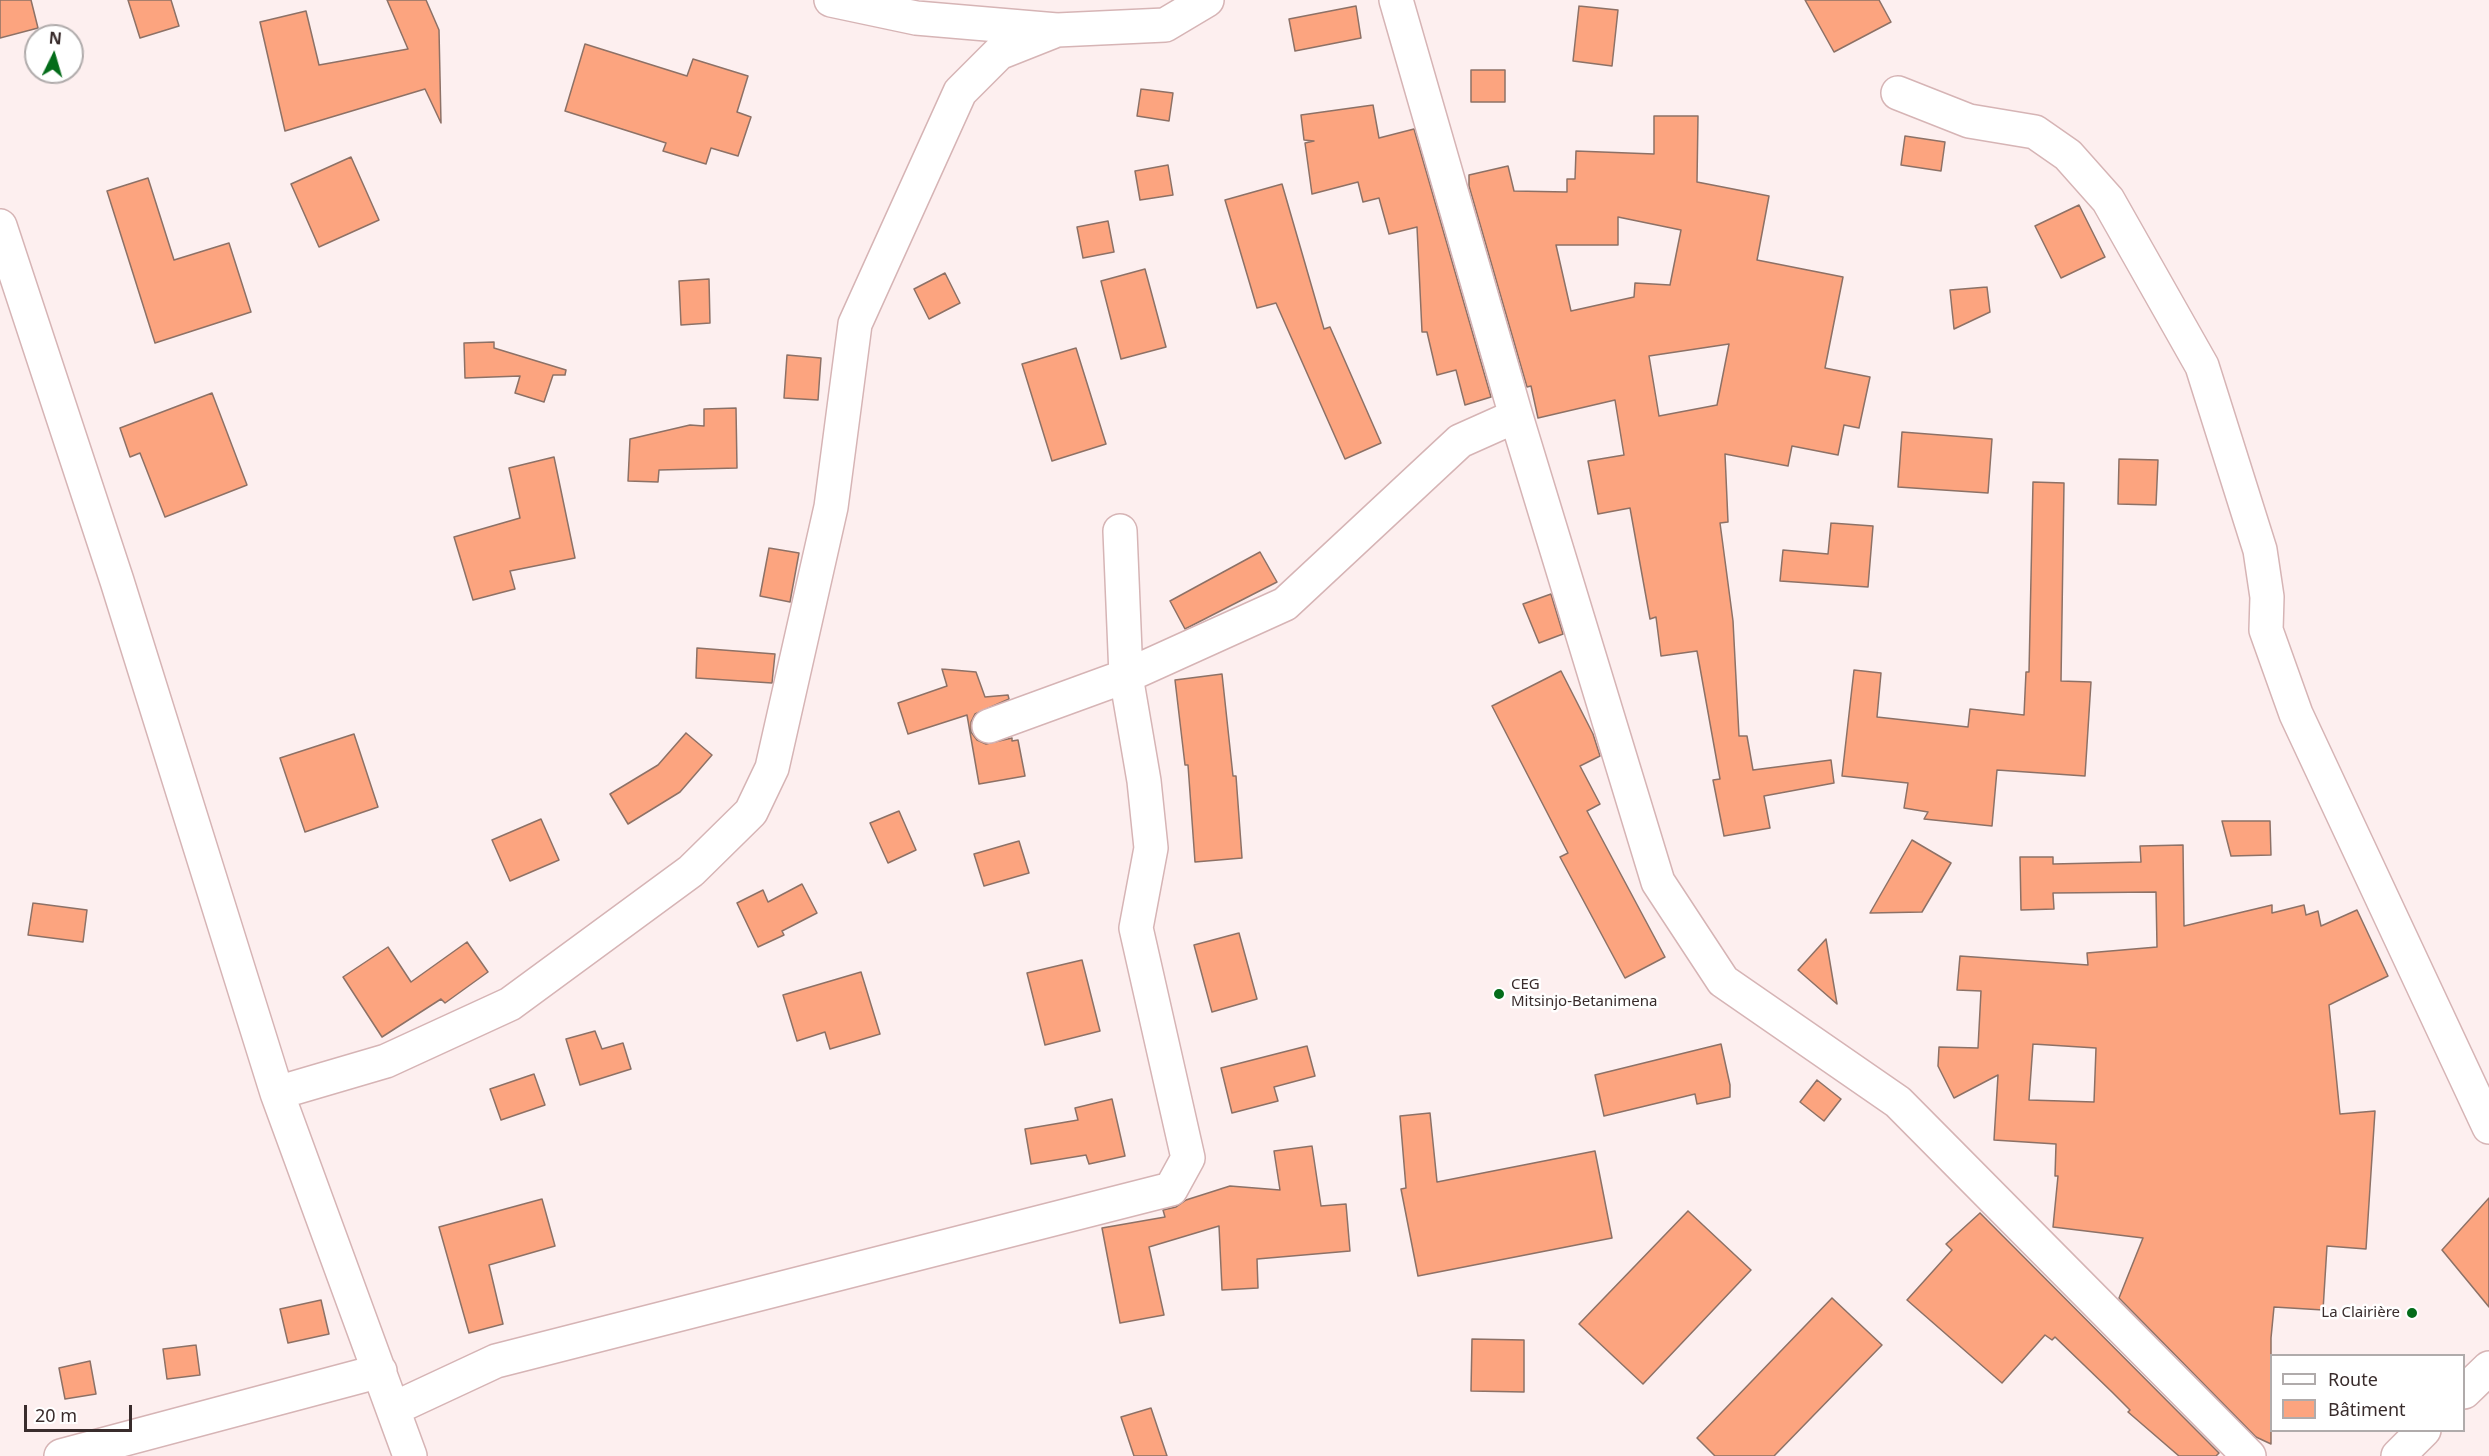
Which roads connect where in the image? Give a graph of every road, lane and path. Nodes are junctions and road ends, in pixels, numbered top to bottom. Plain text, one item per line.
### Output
1 (831, 0) edge
2 (1207, 0) edge
3 (1396, 0) edge
4 (1057, 30) junction
5 (1898, 93) dead end
6 (0, 226) edge
7 (1516, 416) junction
8 (1120, 531) dead end
9 (1126, 676) junction
10 (989, 726) dead end
11 (277, 1093) junction
12 (2489, 1127) edge
13 (2489, 1368) edge
14 (380, 1371) junction
15 (2465, 1390) edge
16 (393, 1409) junction
17 (2423, 1432) edge
18 (61, 1456) edge
19 (410, 1456) edge
20 (2249, 1456) edge
21 (2398, 1456) edge

1 - 4 street
2 - 4 street
3 - 7 street
4 - 11 street
5 - 12 street
6 - 11 street
7 - 9 street
7 - 20 street
8 - 9 street
9 - 10 street
9 - 16 street
11 - 14 street
13 - 15 street
14 - 16 street
14 - 18 street
16 - 19 street
17 - 21 street

